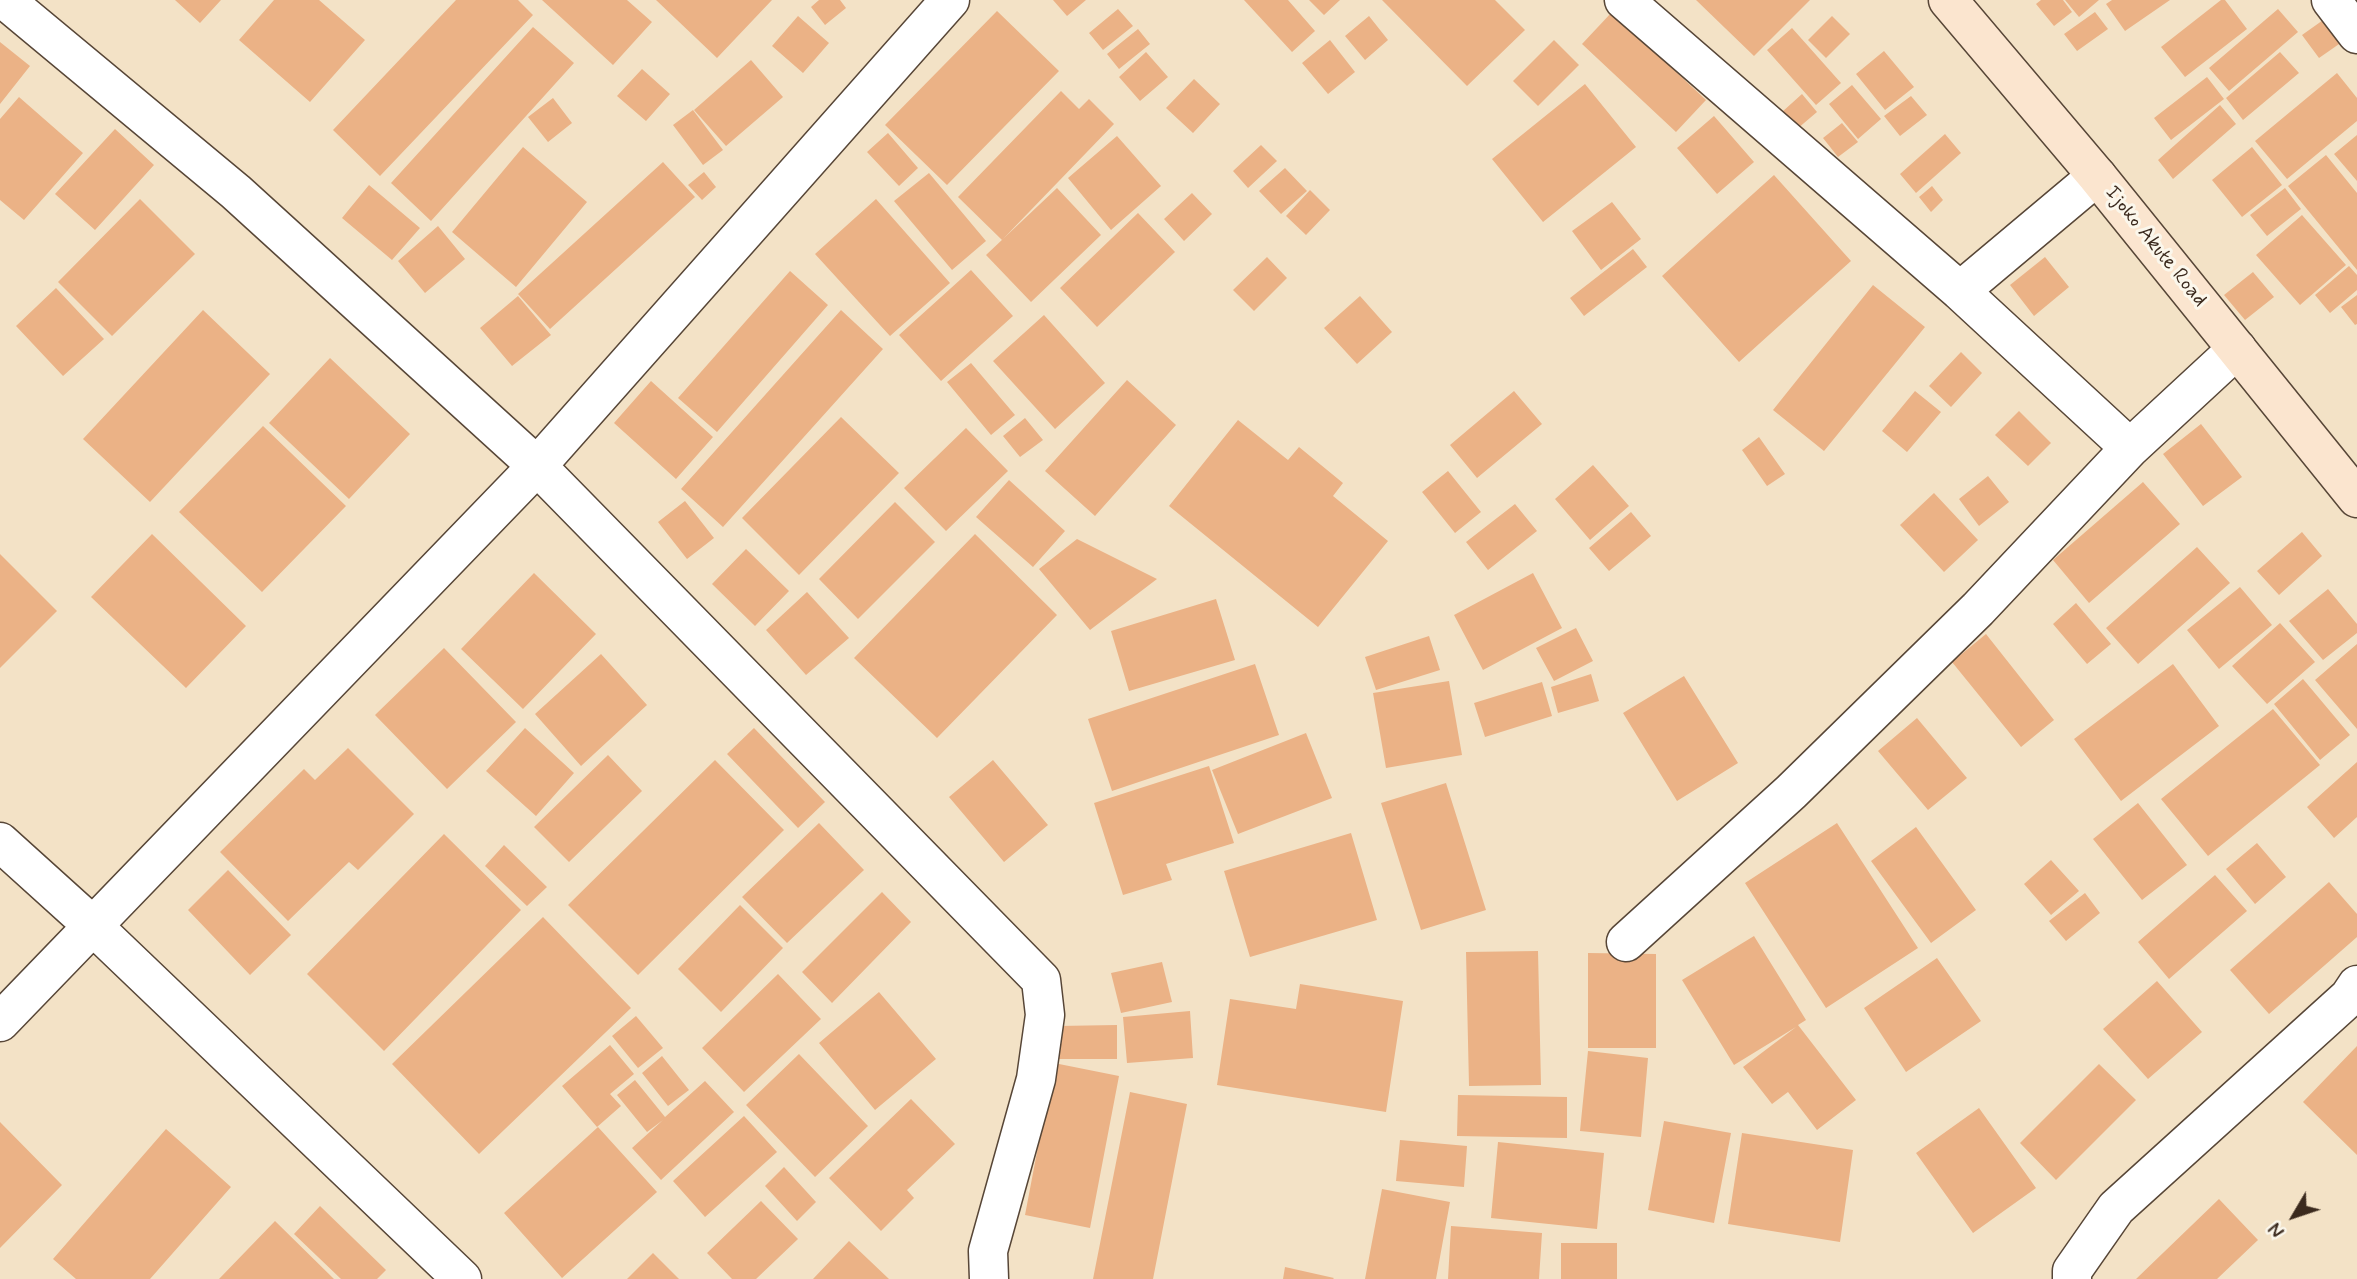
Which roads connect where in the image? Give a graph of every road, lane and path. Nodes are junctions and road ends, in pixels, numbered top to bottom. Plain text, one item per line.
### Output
1 (5, 0) edge
2 (950, 0) edge
3 (1624, 0) edge
4 (1948, 0) edge
5 (2331, 0) edge
6 (2357, 34) edge
7 (2097, 176) junction
8 (1960, 290) junction
9 (2237, 349) junction
10 (2130, 448) junction
11 (537, 466) junction
12 (2357, 498) edge
13 (0, 842) edge
14 (93, 926) junction
15 (1626, 942) dead end
16 (2357, 985) edge
17 (0, 1022) edge
18 (462, 1279) edge
19 (989, 1279) edge
20 (2072, 1279) edge

1 - 11 street
2 - 11 street
3 - 8 street
4 - 7 main road, Ijoko Akute Road
5 - 6 street
7 - 8 street
7 - 9 main road, Ijoko Akute Road
8 - 10 street
9 - 10 street
9 - 12 main road, Ijoko Akute Road
10 - 15 street
11 - 14 street
11 - 19 street
13 - 14 street
14 - 17 street
14 - 18 street
16 - 20 street

